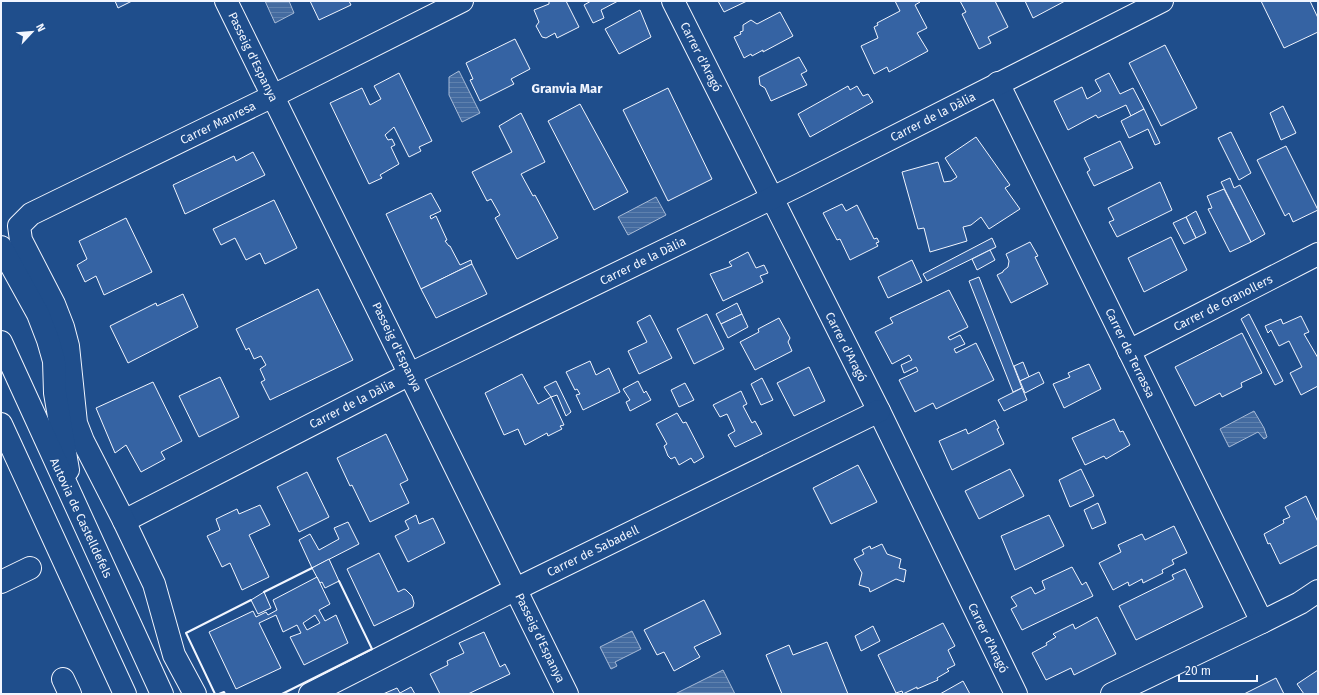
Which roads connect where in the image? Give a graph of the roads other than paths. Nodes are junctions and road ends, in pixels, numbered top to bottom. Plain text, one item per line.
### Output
1 (226, 1) edge
2 (462, 1) edge
3 (673, 1) edge
4 (1162, 1) edge
5 (998, 83) junction
6 (273, 96) junction
7 (772, 198) junction
8 (1, 247) edge
9 (1318, 254) edge
10 (1, 342) edge
11 (1129, 351) junction
12 (410, 374) junction
13 (879, 411) junction
14 (1, 424) edge
15 (73, 501) junction
16 (124, 521) junction
17 (30, 568) dead end
18 (1, 582) edge
19 (516, 589) junction
20 (1318, 591) edge
21 (1262, 622) junction
22 (125, 694) edge
23 (162, 694) edge
24 (195, 694) edge
25 (310, 694) edge
26 (567, 694) edge
27 (1016, 694) edge
28 (1112, 694) edge

1 - 6 main road, Passeig d'Espanya
2 - 6 main road, Carrer Manresa
3 - 7 main road, Carrer d'Aragó
4 - 5 main road, Carrer de la Dàlia
5 - 7 main road, Carrer de la Dàlia
5 - 11 main road, Carrer de Terrassa
6 - 12 main road, Passeig d'Espanya
6 - 16 main road, Carrer Manresa
7 - 12 main road, Carrer de la Dàlia
7 - 13 main road, Carrer d'Aragó
8 - 15 main road
9 - 11 main road, Carrer de Granollers
10 - 15 main road, Autovia de Castelldefels
11 - 21 main road, Carrer de Terrassa
12 - 16 main road, Carrer de la Dàlia
12 - 19 main road, Passeig d'Espanya
13 - 19 main road, Carrer de Sabadell
13 - 27 main road, Carrer d'Aragó
14 - 22 main road
15 - 23 main road, Autovia de Castelldefels
16 - 24 main road
17 - 18 main road
19 - 25 main road, Carrer de Sabadell
19 - 26 main road, Passeig d'Espanya
20 - 21 main road
21 - 28 main road

